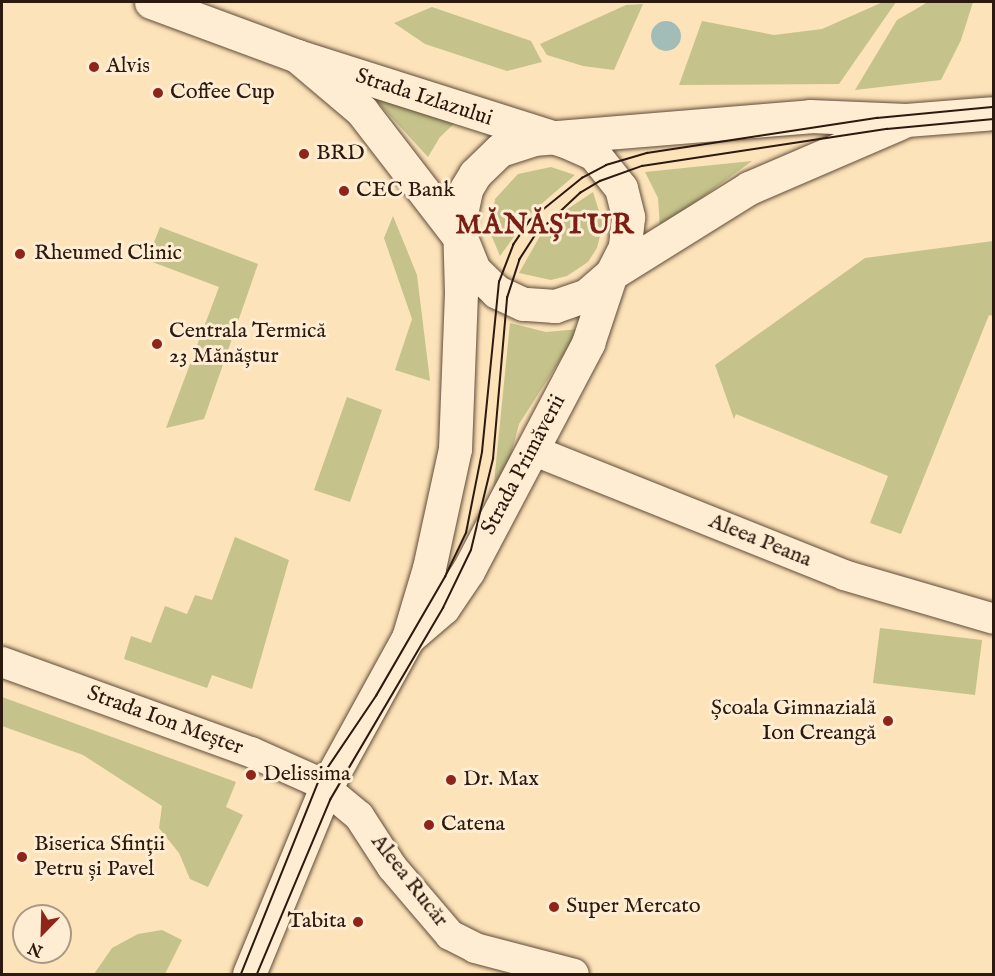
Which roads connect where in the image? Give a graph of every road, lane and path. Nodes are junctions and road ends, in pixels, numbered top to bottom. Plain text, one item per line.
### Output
1 (151, 2) edge
2 (297, 56) junction
3 (993, 112) edge
4 (906, 120) junction
5 (551, 139) junction
6 (462, 241) junction
7 (611, 274) junction
8 (532, 450) junction
9 (993, 619) edge
10 (408, 638) junction
11 (2, 662) edge
12 (326, 787) junction
13 (249, 975) edge
14 (574, 975) edge

1 - 2 main road, Strada Izlazului
2 - 5 main road, Strada Izlazului
2 - 6 main road, Strada Izlazului
3 - 4 main road, Strada Primăverii
4 - 5 main road, Strada Primăverii
4 - 7 main road, Strada Primăverii
5 - 6 main road, Strada Primăverii
5 - 7 main road, Strada Primăverii
6 - 7 main road, Strada Primăverii
6 - 10 main road, Strada Primăverii
7 - 8 main road, Strada Primăverii
8 - 9 street, Aleea Peana
8 - 10 main road, Strada Primăverii
10 - 12 main road, Strada Primăverii
11 - 12 street, Strada Ion Meșter
12 - 13 main road, Strada Primăverii
12 - 14 street, Aleea Rucăr

